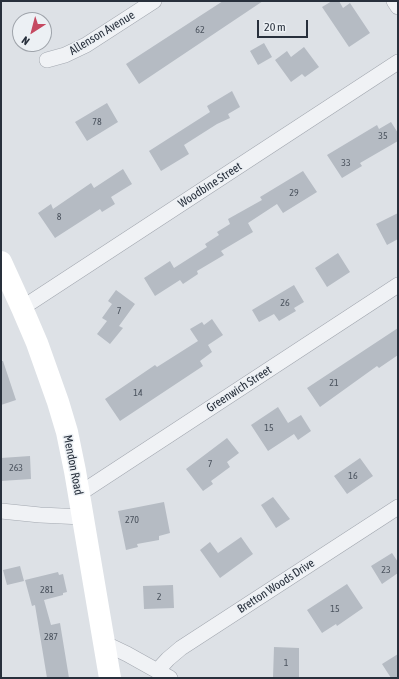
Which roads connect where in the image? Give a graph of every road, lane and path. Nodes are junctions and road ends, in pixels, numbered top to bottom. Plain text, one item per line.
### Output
1 (154, 1) edge
2 (394, 1) edge
3 (398, 7) edge
4 (47, 60) dead end
5 (398, 62) edge
6 (1, 262) edge
7 (398, 285) edge
8 (22, 308) junction
9 (79, 494) junction
10 (398, 507) edge
11 (1, 511) edge
12 (83, 517) junction
13 (104, 643) junction
14 (157, 670) junction
15 (110, 678) edge
16 (170, 678) edge

1 - 4 street, Allenson Avenue
2 - 3 street
5 - 8 street, Woodbine Street
6 - 8 street, Mendon Road
7 - 9 street, Greenwich Street
8 - 9 street, Mendon Road
9 - 12 street, Mendon Road
10 - 14 street, Bretton Woods Drive
11 - 12 street
12 - 13 street, Mendon Road
13 - 14 street
13 - 15 street, Mendon Road
14 - 16 street

